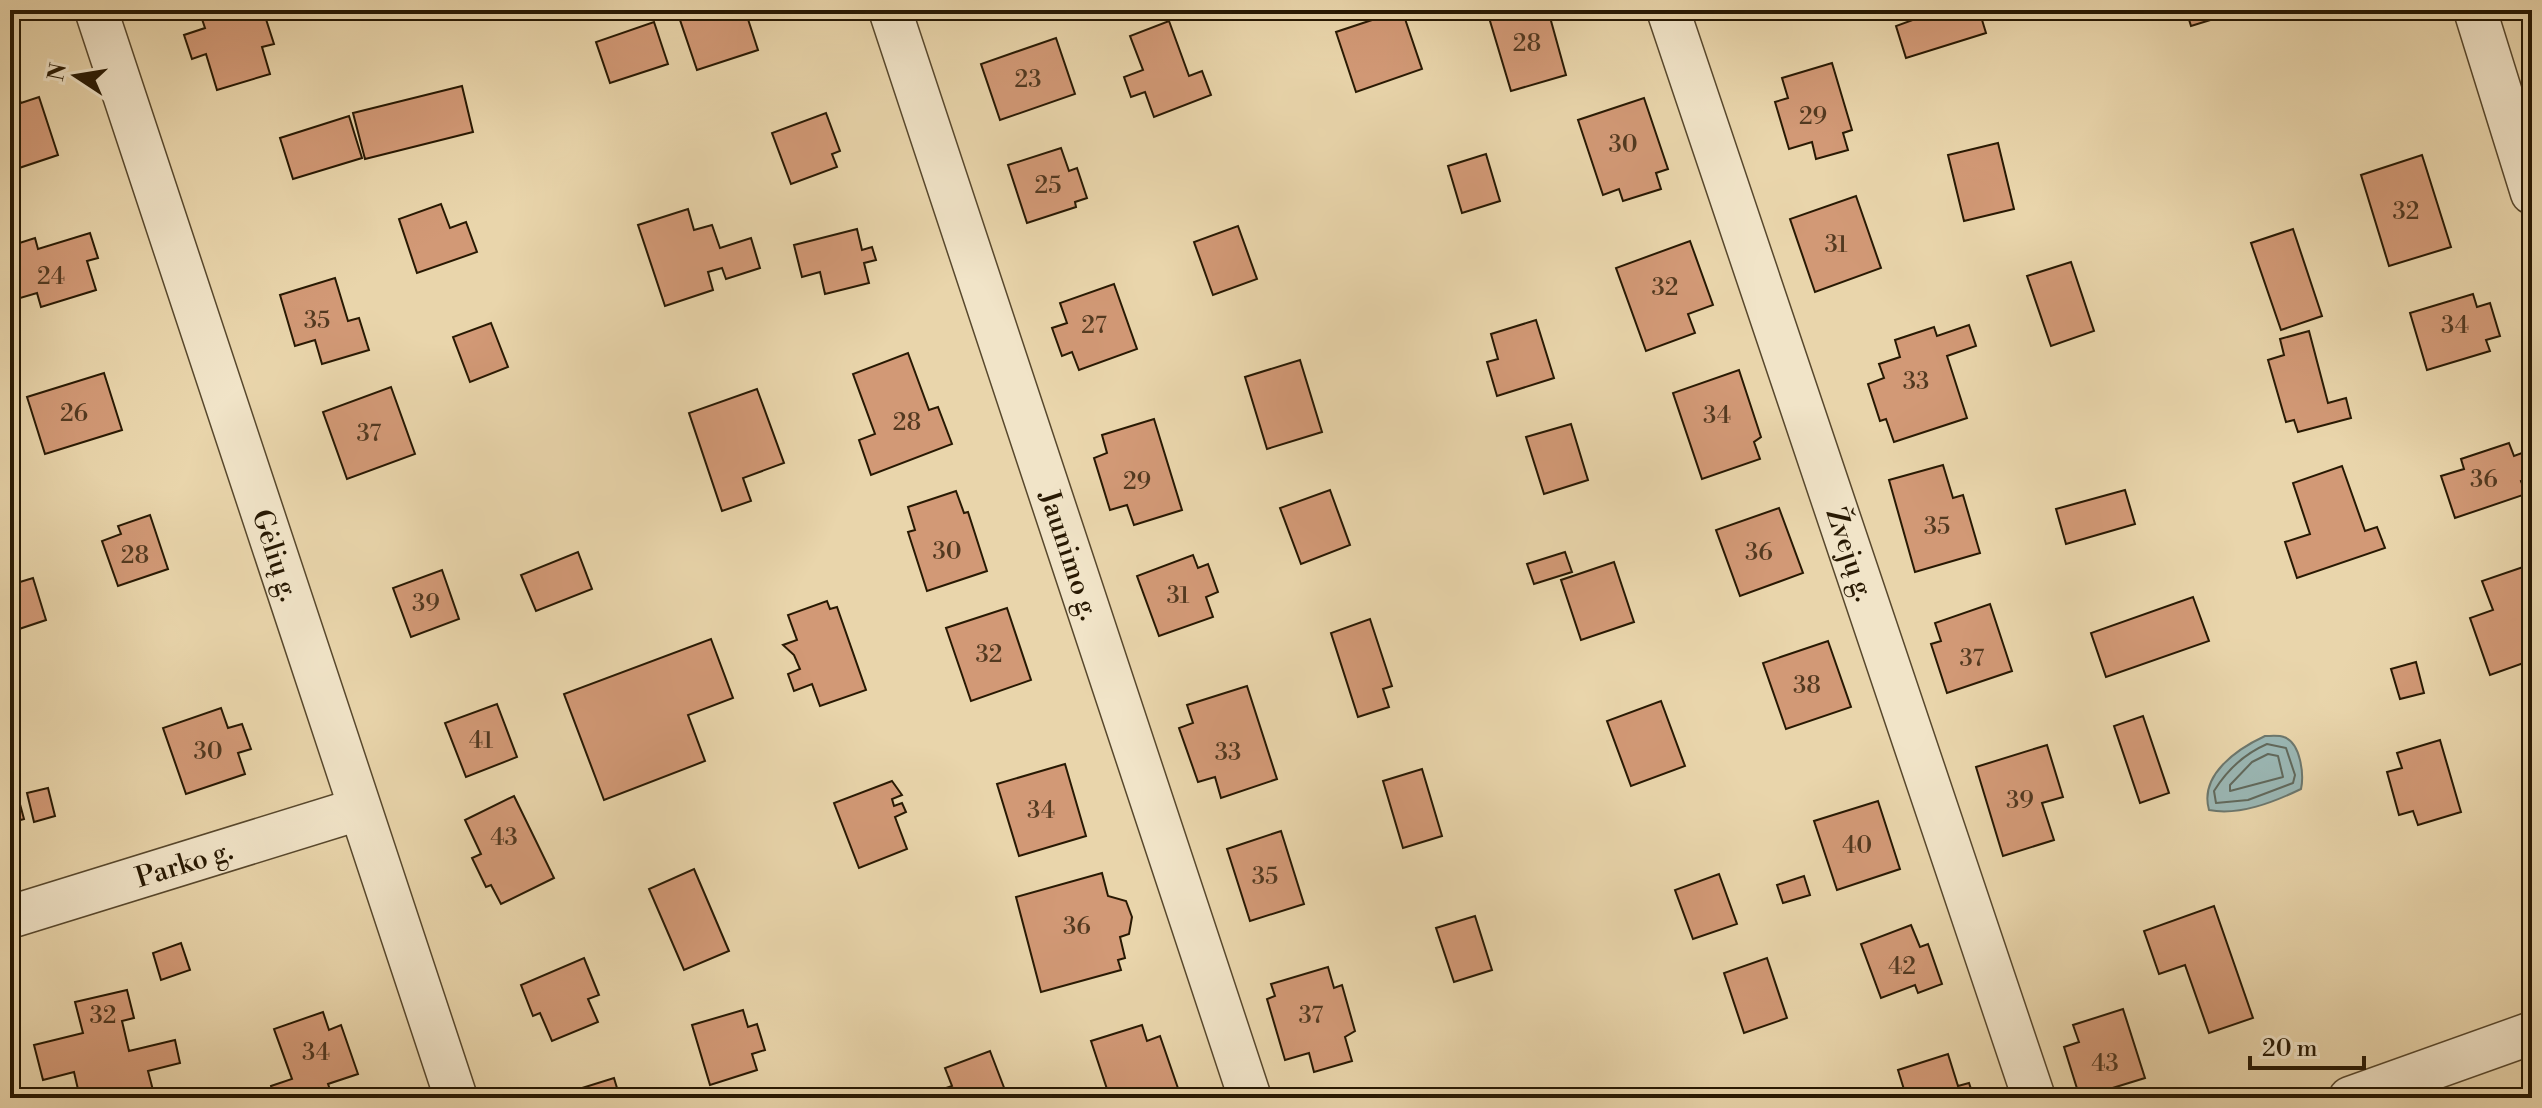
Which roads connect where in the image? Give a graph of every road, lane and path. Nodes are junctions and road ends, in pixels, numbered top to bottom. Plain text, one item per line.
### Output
1 (96, 10) edge
2 (890, 10) edge
3 (1668, 10) edge
4 (2475, 10) edge
5 (2532, 193) edge
6 (359, 809) junction
7 (10, 917) edge
8 (2532, 1033) edge
9 (456, 1098) edge
10 (1250, 1098) edge
11 (2034, 1098) edge
12 (2350, 1098) edge

1 - 6 street, Gėlių g.
2 - 10 street, Jaunimo g.
3 - 11 street, Žvejų g.
4 - 5 street
6 - 7 street, Parko g.
6 - 9 street, Gėlių g.
8 - 12 street

